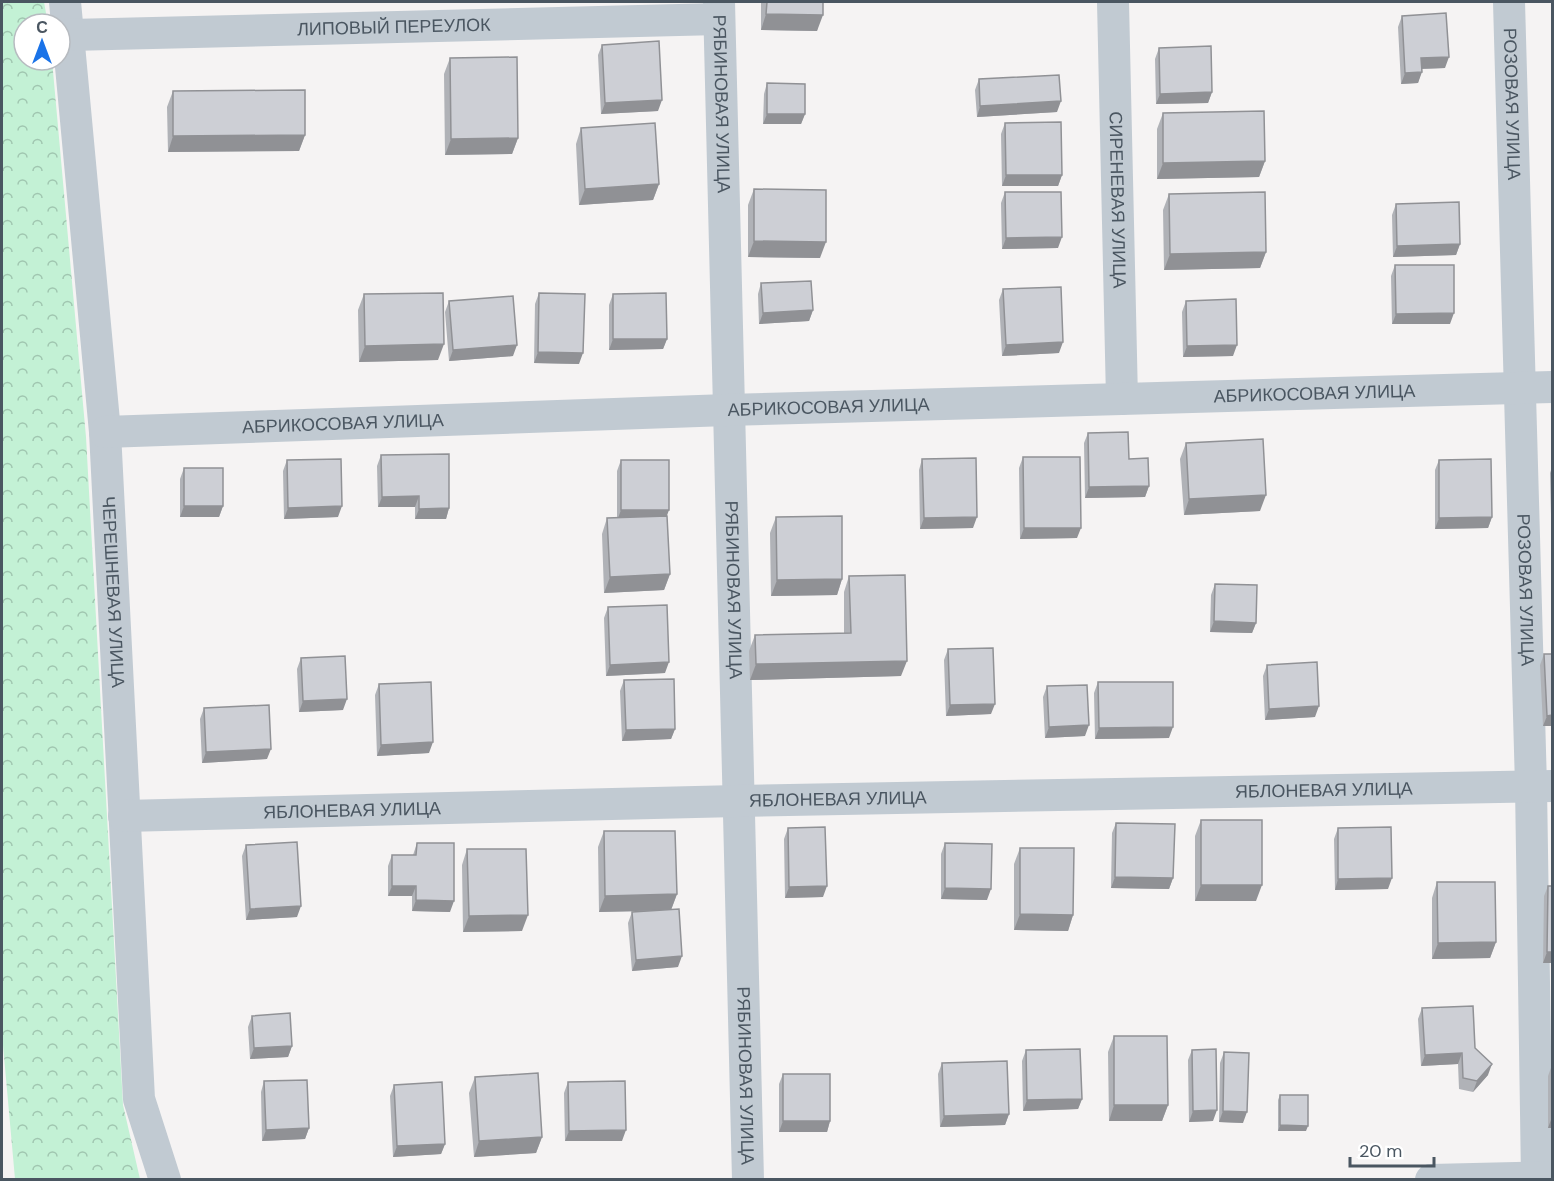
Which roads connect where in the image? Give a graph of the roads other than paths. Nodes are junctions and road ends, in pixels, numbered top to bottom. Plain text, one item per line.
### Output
1 (1113, 2) edge
2 (1509, 2) edge
3 (719, 10) edge
4 (72, 35) edge
5 (72, 58) edge
6 (1552, 387) edge
7 (1518, 388) junction
8 (1122, 399) junction
9 (727, 410) junction
10 (105, 432) junction
11 (1542, 786) edge
12 (737, 801) junction
13 (124, 816) junction
14 (1545, 1177) edge
15 (165, 1179) edge
16 (748, 1179) edge
17 (1431, 1179) edge
18 (1454, 1179) edge

1 - 8 street, СИРЕНЕВАЯ УЛИЦА
2 - 7 street, РОЗОВАЯ УЛИЦА
3 - 4 street, ЛИПОВЫЙ ПЕРЕУЛОК
3 - 9 street, РЯБИНОВАЯ УЛИЦА
5 - 10 street, ЧЕРЕШНЕВАЯ УЛИЦА
6 - 7 street, АБРИКОСОВАЯ УЛИЦА
7 - 8 street, АБРИКОСОВАЯ УЛИЦА
7 - 11 street, РОЗОВАЯ УЛИЦА
8 - 9 street, АБРИКОСОВАЯ УЛИЦА
9 - 10 street, АБРИКОСОВАЯ УЛИЦА
9 - 12 street, РЯБИНОВАЯ УЛИЦА
10 - 13 street, ЧЕРЕШНЕВАЯ УЛИЦА
11 - 12 street, ЯБЛОНЕВАЯ УЛИЦА
11 - 14 street, РОЗОВАЯ УЛИЦА
12 - 13 street, ЯБЛОНЕВАЯ УЛИЦА
12 - 16 street, РЯБИНОВАЯ УЛИЦА
13 - 15 street, ЧЕРЕШНЕВАЯ УЛИЦА
14 - 18 street
17 - 18 street

